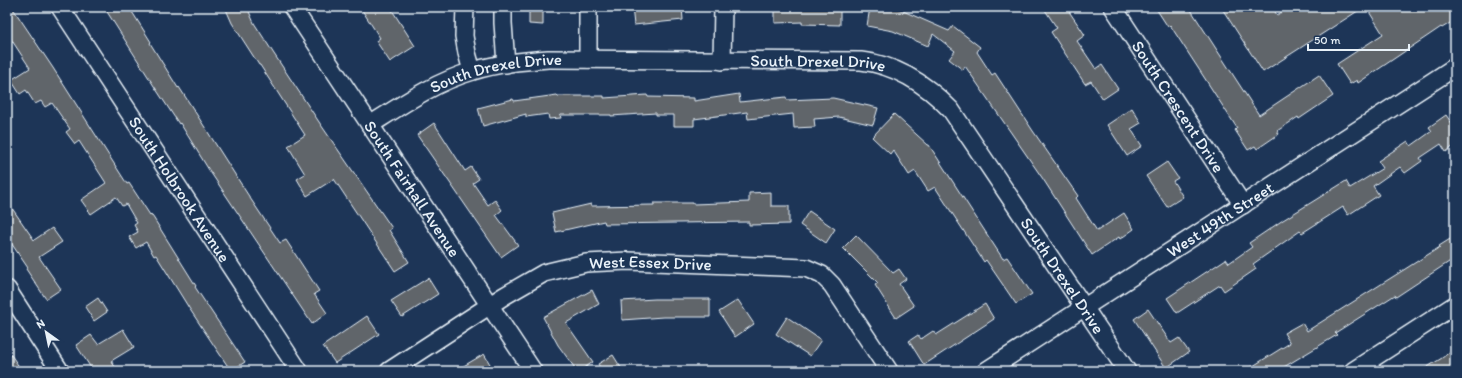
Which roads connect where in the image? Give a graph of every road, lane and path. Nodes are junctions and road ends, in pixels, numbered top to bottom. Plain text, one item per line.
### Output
1 (60, 7) edge
2 (292, 7) edge
3 (465, 7) edge
4 (503, 7) edge
5 (588, 7) edge
6 (723, 7) edge
7 (1113, 7) edge
8 (588, 59) junction
9 (722, 61) junction
10 (506, 64) junction
11 (1455, 67) edge
12 (472, 71) junction
13 (370, 125) junction
14 (1243, 205) junction
15 (7, 289) edge
16 (490, 305) junction
17 (1455, 305) edge
18 (1085, 306) junction
19 (60, 371) edge
20 (299, 371) edge
21 (389, 371) edge
22 (533, 371) edge
23 (889, 371) edge
24 (986, 371) edge
25 (1128, 371) edge
26 (1353, 371) edge

1 - 20 street, South Holbrook Avenue
2 - 13 street, South Fairhall Avenue
3 - 12 street
4 - 10 street
5 - 8 street
6 - 9 street
7 - 14 street, South Crescent Drive
8 - 9 street, South Drexel Drive
8 - 10 street, South Drexel Drive
9 - 18 street, South Drexel Drive
10 - 12 street, South Drexel Drive
11 - 14 street, West 49th Street
12 - 13 street, South Drexel Drive
13 - 16 street, South Fairhall Avenue
14 - 18 street, West 49th Street
15 - 19 street
16 - 21 street, West Essex Drive
16 - 22 street, South Fairhall Avenue
16 - 23 street, West Essex Drive
17 - 26 street
18 - 24 street, West 49th Street
18 - 25 street, South Drexel Drive

